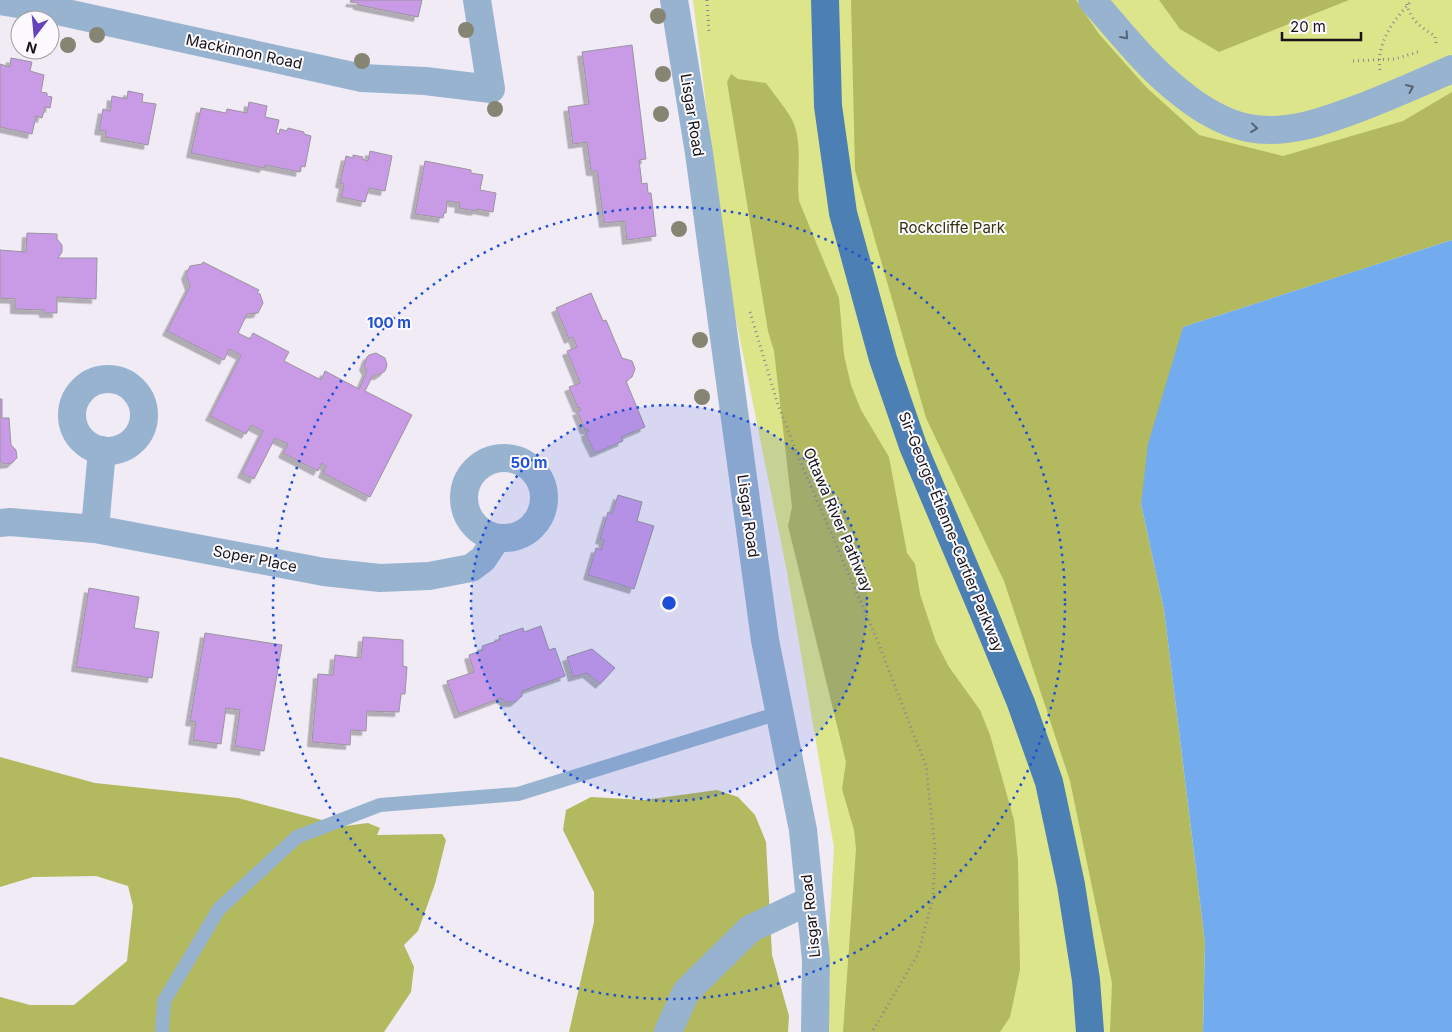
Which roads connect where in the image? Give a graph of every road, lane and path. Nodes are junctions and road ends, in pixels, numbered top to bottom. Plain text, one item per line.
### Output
1 (477, 0) edge
2 (674, 0) edge
3 (707, 0) edge
4 (825, 0) edge
5 (1092, 0) edge
6 (1412, 0) edge
7 (0, 1) edge
8 (1408, 4) junction
9 (709, 34) dead end
10 (1383, 40) dead end
11 (1430, 49) dead end
12 (1421, 51) dead end
13 (1353, 61) dead end
14 (1452, 68) edge
15 (748, 305) dead end
16 (102, 450) dead end
17 (0, 523) edge
18 (95, 529) junction
19 (496, 538) dead end
20 (779, 713) junction
21 (809, 901) junction
22 (162, 1032) edge
23 (668, 1032) edge
24 (815, 1032) edge
25 (872, 1032) edge
26 (1090, 1032) edge

1 - 7 street, Mackinnon Road
2 - 20 street, Lisgar Road
3 - 9 path
4 - 26 main road, Sir-George-Étienne-Cartier Parkway
5 -> 14 street
6 - 8 path
8 - 10 path
8 - 11 path
12 - 13 path
15 - 25 path, Ottawa River Pathway
16 - 18 street
17 - 18 street, Soper Place
18 - 19 street, Soper Place
20 - 21 street, Lisgar Road
20 - 22 lane
21 - 23 street
21 - 24 street, Lisgar Road

